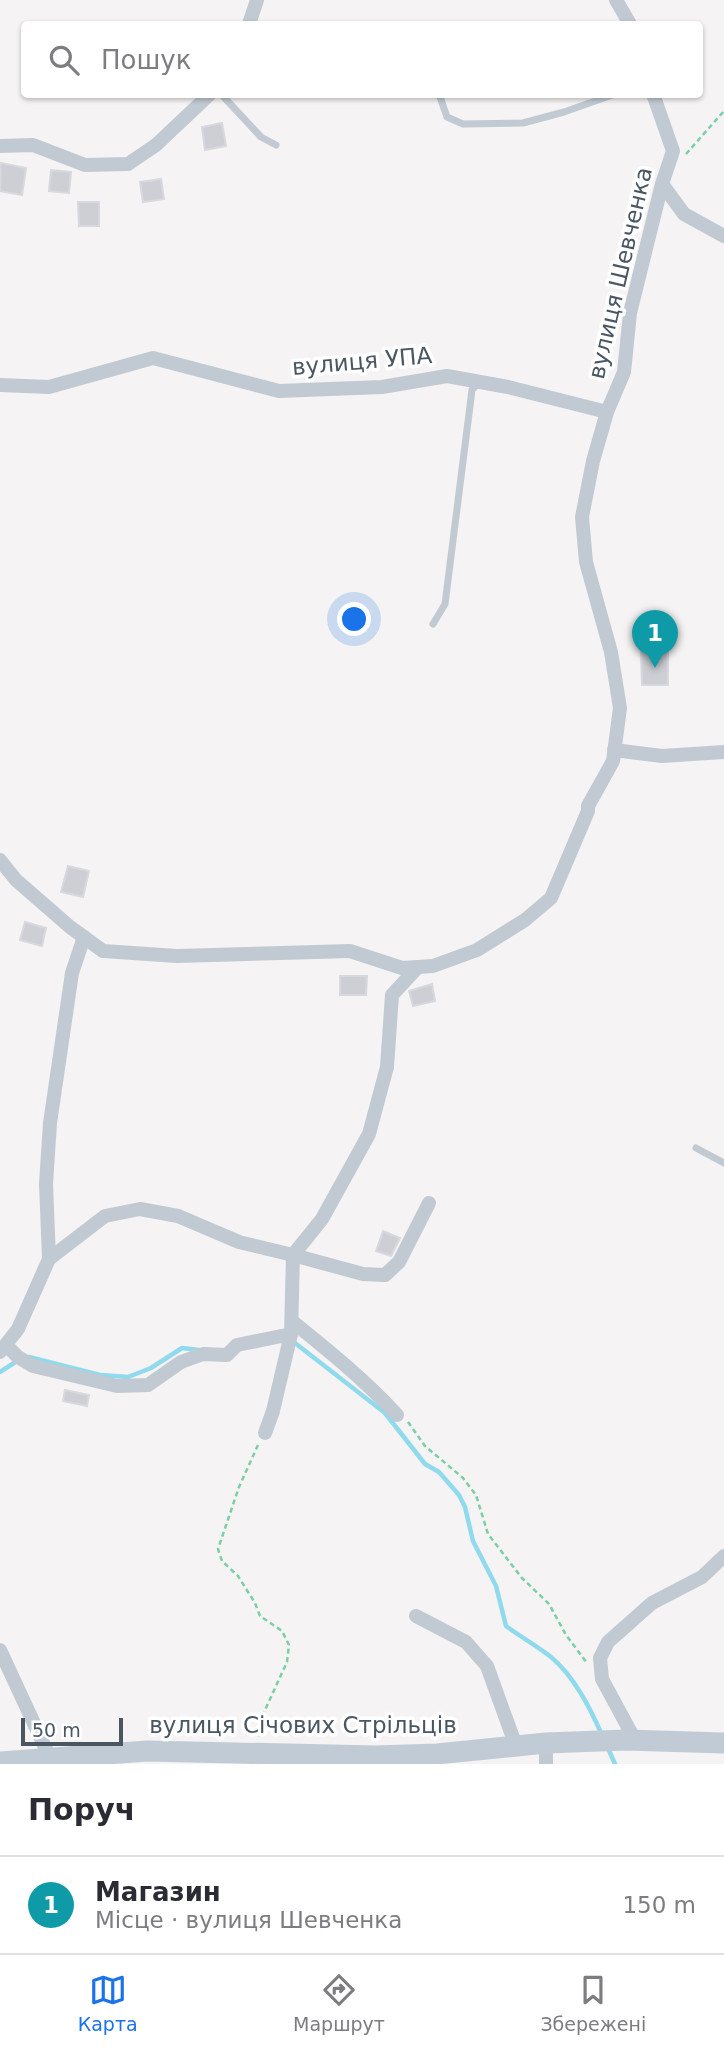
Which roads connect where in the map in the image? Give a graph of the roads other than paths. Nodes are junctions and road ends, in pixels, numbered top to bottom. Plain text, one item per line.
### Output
1 (257, 0) edge
2 (615, 0) edge
3 (250, 21) edge
4 (627, 21) edge
5 (207, 98) edge
6 (225, 98) edge
7 (440, 98) edge
8 (602, 98) edge
9 (654, 98) edge
10 (276, 145) dead end
11 (0, 146) edge
12 (662, 184) junction
13 (724, 236) edge
14 (479, 382) junction
15 (0, 385) edge
16 (607, 412) junction
17 (433, 624) dead end
18 (614, 750) junction
19 (724, 752) edge
20 (0, 860) edge
21 (84, 937) junction
22 (417, 968) junction
23 (696, 1147) dead end
24 (724, 1163) edge
25 (429, 1203) dead end
26 (293, 1255) junction
27 (49, 1259) junction
28 (292, 1328) junction
29 (3, 1349) edge
30 (397, 1415) road end
31 (265, 1433) road end
32 (724, 1556) edge
33 (416, 1616) dead end
34 (0, 1650) edge
35 (631, 1740) junction
36 (724, 1743) edge
37 (516, 1746) junction
38 (546, 1754) edge
39 (50, 1758) junction
40 (208, 1758) edge
41 (376, 1761) edge
42 (0, 1762) edge

1 - 3 street
2 - 4 street
5 - 11 street
6 - 10 lane
7 - 8 lane
9 - 12 street, вулиця Шевченка
12 - 13 street
12 - 16 street, вулиця Шевченка
14 - 15 street, вулиця УПА
14 - 16 street, вулиця УПА
14 - 17 lane
16 - 18 street, вулиця Шевченка
18 - 19 street
18 - 22 street, вулиця Шевченка
20 - 21 street
21 - 22 street
21 - 27 street
22 - 26 street
23 - 24 lane
25 - 26 street
26 - 27 street
26 - 28 street
27 - 29 street
28 - 29 street
28 - 30 street
28 - 31 street
32 - 35 street
33 - 37 street
34 - 39 street
35 - 36 street, вулиця Січових Стрільців
35 - 38 street, вулиця Січових Стрільців
37 - 38 street, вулиця Січових Стрільців
37 - 41 street, вулиця Січових Стрільців
39 - 40 street, вулиця Січових Стрільців
39 - 42 street, вулиця Січових Стрільців
40 - 41 street, вулиця Січових Стрільців

